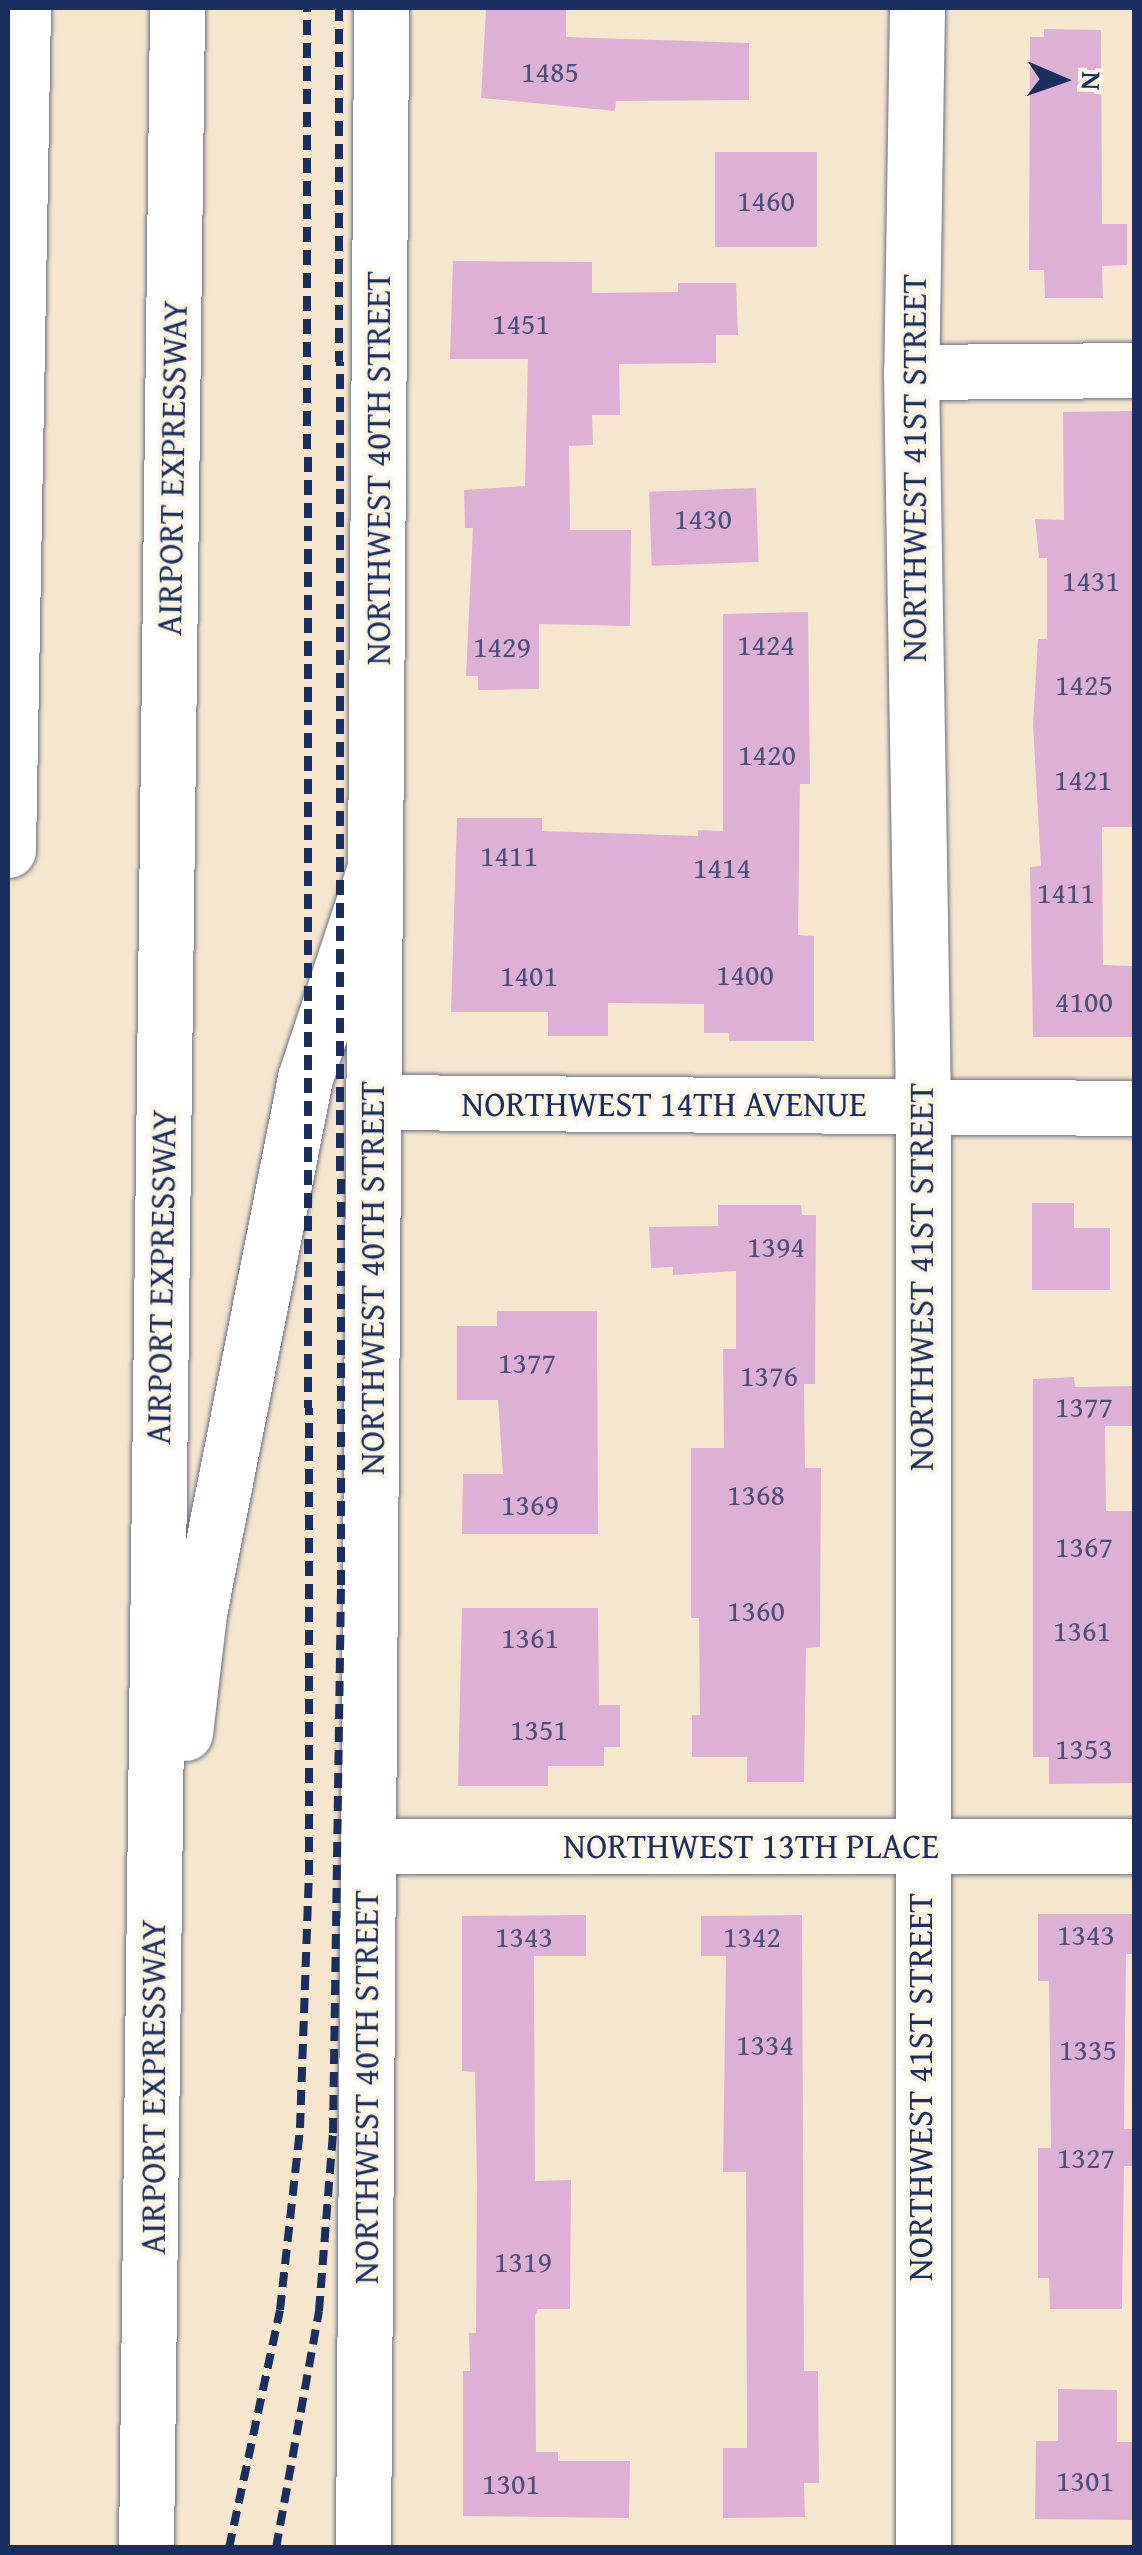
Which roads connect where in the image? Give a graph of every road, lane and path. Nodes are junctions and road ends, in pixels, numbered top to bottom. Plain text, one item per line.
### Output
1 (23, 8) edge
2 (177, 8) edge
3 (382, 8) edge
4 (917, 8) edge
5 (1134, 370) edge
6 (911, 372) junction
7 (8, 850) edge
8 (376, 868) junction
9 (374, 1102) junction
10 (923, 1106) junction
11 (1134, 1108) edge
12 (368, 1846) junction
13 (918, 1846) junction
14 (1134, 1846) edge
15 (154, 1994) junction
16 (146, 2548) edge
17 (363, 2548) edge
18 (922, 2548) edge

1 - 7 main road
2 - 15 main road, AIRPORT EXPRESSWAY
3 - 8 main road, NORTHWEST 40TH STREET
4 - 6 main road, NORTHWEST 41ST STREET
5 - 6 main road
6 - 10 main road, NORTHWEST 41ST STREET
8 - 9 main road, NORTHWEST 40TH STREET
8 - 15 main road
9 - 10 main road, NORTHWEST 14TH AVENUE
9 - 12 main road, NORTHWEST 40TH STREET
10 - 11 main road, NORTHWEST 14TH AVENUE
10 - 13 main road, NORTHWEST 41ST STREET
12 - 13 main road, NORTHWEST 13TH PLACE
12 - 17 main road, NORTHWEST 40TH STREET
13 - 14 main road, NORTHWEST 13TH PLACE
13 - 18 main road, NORTHWEST 41ST STREET
15 - 16 main road, AIRPORT EXPRESSWAY

